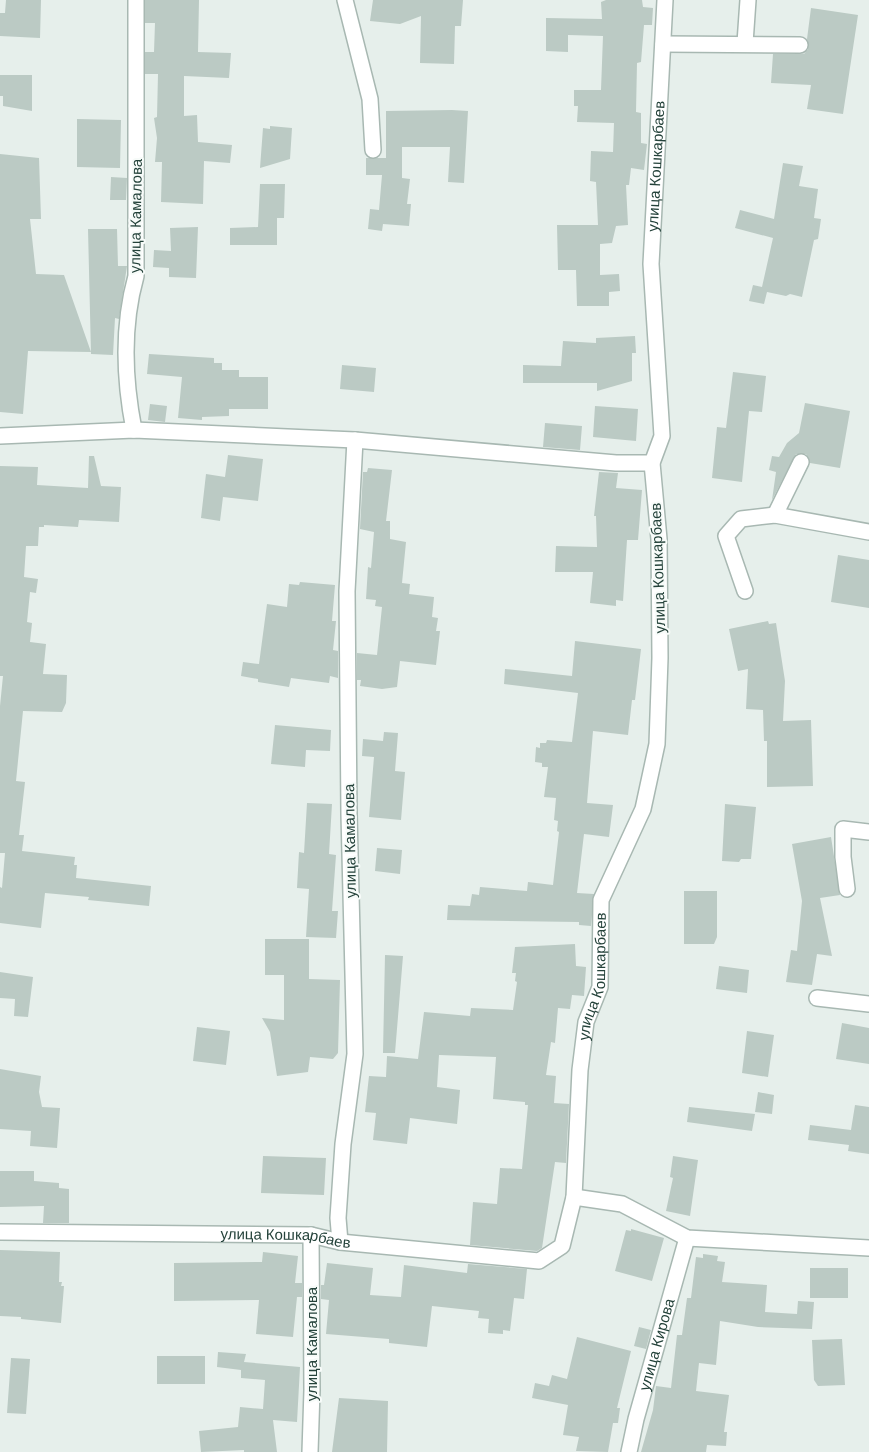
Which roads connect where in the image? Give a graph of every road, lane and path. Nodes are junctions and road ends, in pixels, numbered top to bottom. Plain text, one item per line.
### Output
1 (136, 0) edge
2 (345, 0) edge
3 (665, 0) edge
4 (748, 0) edge
5 (745, 43) junction
6 (663, 44) junction
7 (800, 45) dead end
8 (372, 150) dead end
9 (134, 430) junction
10 (0, 436) edge
11 (355, 440) junction
12 (801, 462) dead end
13 (652, 463) junction
14 (775, 515) junction
15 (869, 532) edge
16 (745, 591) dead end
17 (869, 832) edge
18 (847, 889) dead end
19 (817, 998) dead end
20 (869, 1004) edge
21 (574, 1197) junction
22 (0, 1232) edge
23 (311, 1236) junction
24 (687, 1238) junction
25 (340, 1242) junction
26 (869, 1248) edge
27 (310, 1452) edge
28 (629, 1452) edge

1 - 9 street, улица Камалова
2 - 8 street
3 - 6 street, улица Кошкарбаев
4 - 5 street
5 - 6 street
5 - 7 street
6 - 13 street, улица Кошкарбаев
9 - 10 street
9 - 11 street
11 - 13 street
11 - 25 street, улица Камалова
12 - 14 street
13 - 21 street, улица Кошкарбаев
14 - 15 street
14 - 16 street
17 - 18 street
19 - 20 street
21 - 24 street
21 - 25 street, улица Кошкарбаев
22 - 23 street, улица Кошкарбаев
23 - 25 street, улица Кошкарбаев
23 - 27 street, улица Камалова
24 - 26 street
24 - 28 street, улица Кирова

